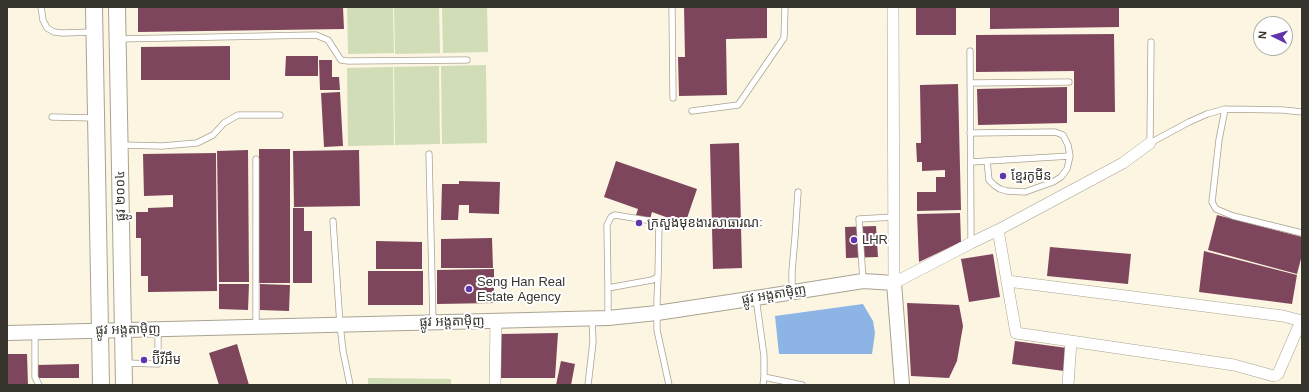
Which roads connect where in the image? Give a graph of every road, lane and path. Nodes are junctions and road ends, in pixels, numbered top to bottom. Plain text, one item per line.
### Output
1 (41, 7) edge
2 (94, 7) edge
3 (117, 7) edge
4 (672, 7) edge
5 (785, 7) edge
6 (894, 7) edge
7 (95, 32) junction
8 (118, 39) junction
9 (1151, 42) dead end
10 (970, 51) dead end
11 (467, 60) dead end
12 (1069, 82) dead end
13 (970, 83) junction
14 (673, 98) dead end
15 (1224, 109) junction
16 (692, 111) dead end
17 (1302, 112) edge
18 (280, 115) dead end
19 (52, 117) dead end
20 (96, 118) junction
21 (970, 133) junction
22 (1150, 143) junction
23 (120, 145) junction
24 (430, 154) dead end
25 (1070, 156) junction
26 (256, 159) dead end
27 (987, 161) junction
28 (971, 162) junction
29 (798, 192) dead end
30 (895, 217) junction
31 (333, 222) dead end
32 (998, 230) junction
33 (1302, 233) edge
34 (971, 243) junction
35 (658, 277) junction
36 (863, 281) junction
37 (1007, 281) junction
38 (894, 283) junction
39 (608, 288) junction
40 (792, 292) junction
41 (756, 298) junction
42 (657, 313) junction
43 (592, 318) junction
44 (608, 318) junction
45 (1301, 320) edge
46 (496, 321) junction
47 (433, 322) junction
48 (340, 325) junction
49 (256, 327) junction
50 (158, 329) junction
51 (123, 330) junction
52 (100, 331) junction
53 (35, 332) junction
54 (7, 333) edge
55 (1071, 341) junction
56 (124, 363) junction
57 (764, 377) junction
58 (39, 385) edge
59 (101, 385) edge
60 (124, 385) edge
61 (350, 385) edge
62 (495, 385) edge
63 (588, 385) edge
64 (669, 385) edge
65 (763, 385) edge
66 (802, 385) edge
67 (902, 385) edge
68 (1068, 385) edge

1 - 7 lane
2 - 7 main road, ផ្លូវ ២០០៤
3 - 8 main road, ផ្លូវ ២០០៤
4 - 14 lane
5 - 16 lane
6 - 30 street
7 - 20 main road, ផ្លូវ ២០០៤
8 - 11 lane
8 - 23 main road, ផ្លូវ ២០០៤
9 - 22 lane
10 - 13 lane
12 - 13 lane
13 - 21 lane
15 - 17 lane
15 - 22 lane
15 - 33 lane
18 - 23 lane
19 - 20 lane
20 - 52 main road, ផ្លូវ ២០០៤
21 - 25 lane
21 - 28 lane
22 - 32 street
23 - 51 main road, ផ្លូវ ២០០៤
24 - 47 lane
25 - 27 lane
25 - 27 lane
26 - 49 lane
27 - 28 lane
28 - 34 lane
29 - 40 lane
30 - 36 lane
30 - 38 street
31 - 48 lane
32 - 34 street
32 - 37 street
34 - 38 street
35 - 39 lane
35 - 39 lane
35 - 42 lane
36 - 38 street, ផ្លូវ អង្តតាម៉ិញ
36 - 40 street, ផ្លូវ អង្តតាម៉ិញ
37 - 45 street
37 - 55 street
38 - 67 street
39 - 44 lane
40 - 41 street, ផ្លូវ អង្តតាម៉ិញ
41 - 42 street, ផ្លូវ អង្តតាម៉ិញ
41 - 57 lane
42 - 44 street, ផ្លូវ អង្តតាម៉ិញ
42 - 64 lane
43 - 44 street, ផ្លូវ អង្តតាម៉ិញ
43 - 46 street, ផ្លូវ អង្តតាម៉ិញ
43 - 63 lane
45 - 55 street
46 - 47 street, ផ្លូវ អង្តតាម៉ិញ
46 - 62 street
47 - 48 street, ផ្លូវ អង្តតាម៉ិញ
48 - 49 street, ផ្លូវ អង្តតាម៉ិញ
48 - 61 lane
49 - 50 street, ផ្លូវ អង្តតាម៉ិញ
50 - 51 street, ផ្លូវ អង្តតាម៉ិញ
50 - 56 lane
51 - 52 street, ផ្លូវ អង្តតាម៉ិញ
51 - 56 main road, ផ្លូវ ២០០៤
52 - 53 street, ផ្លូវ អង្តតាម៉ិញ
52 - 59 main road, ផ្លូវ ២០០៤
53 - 54 street, ផ្លូវ អង្តតាម៉ិញ
53 - 58 lane
55 - 68 street
56 - 60 main road, ផ្លូវ ២០០៤
57 - 65 lane
57 - 66 lane

